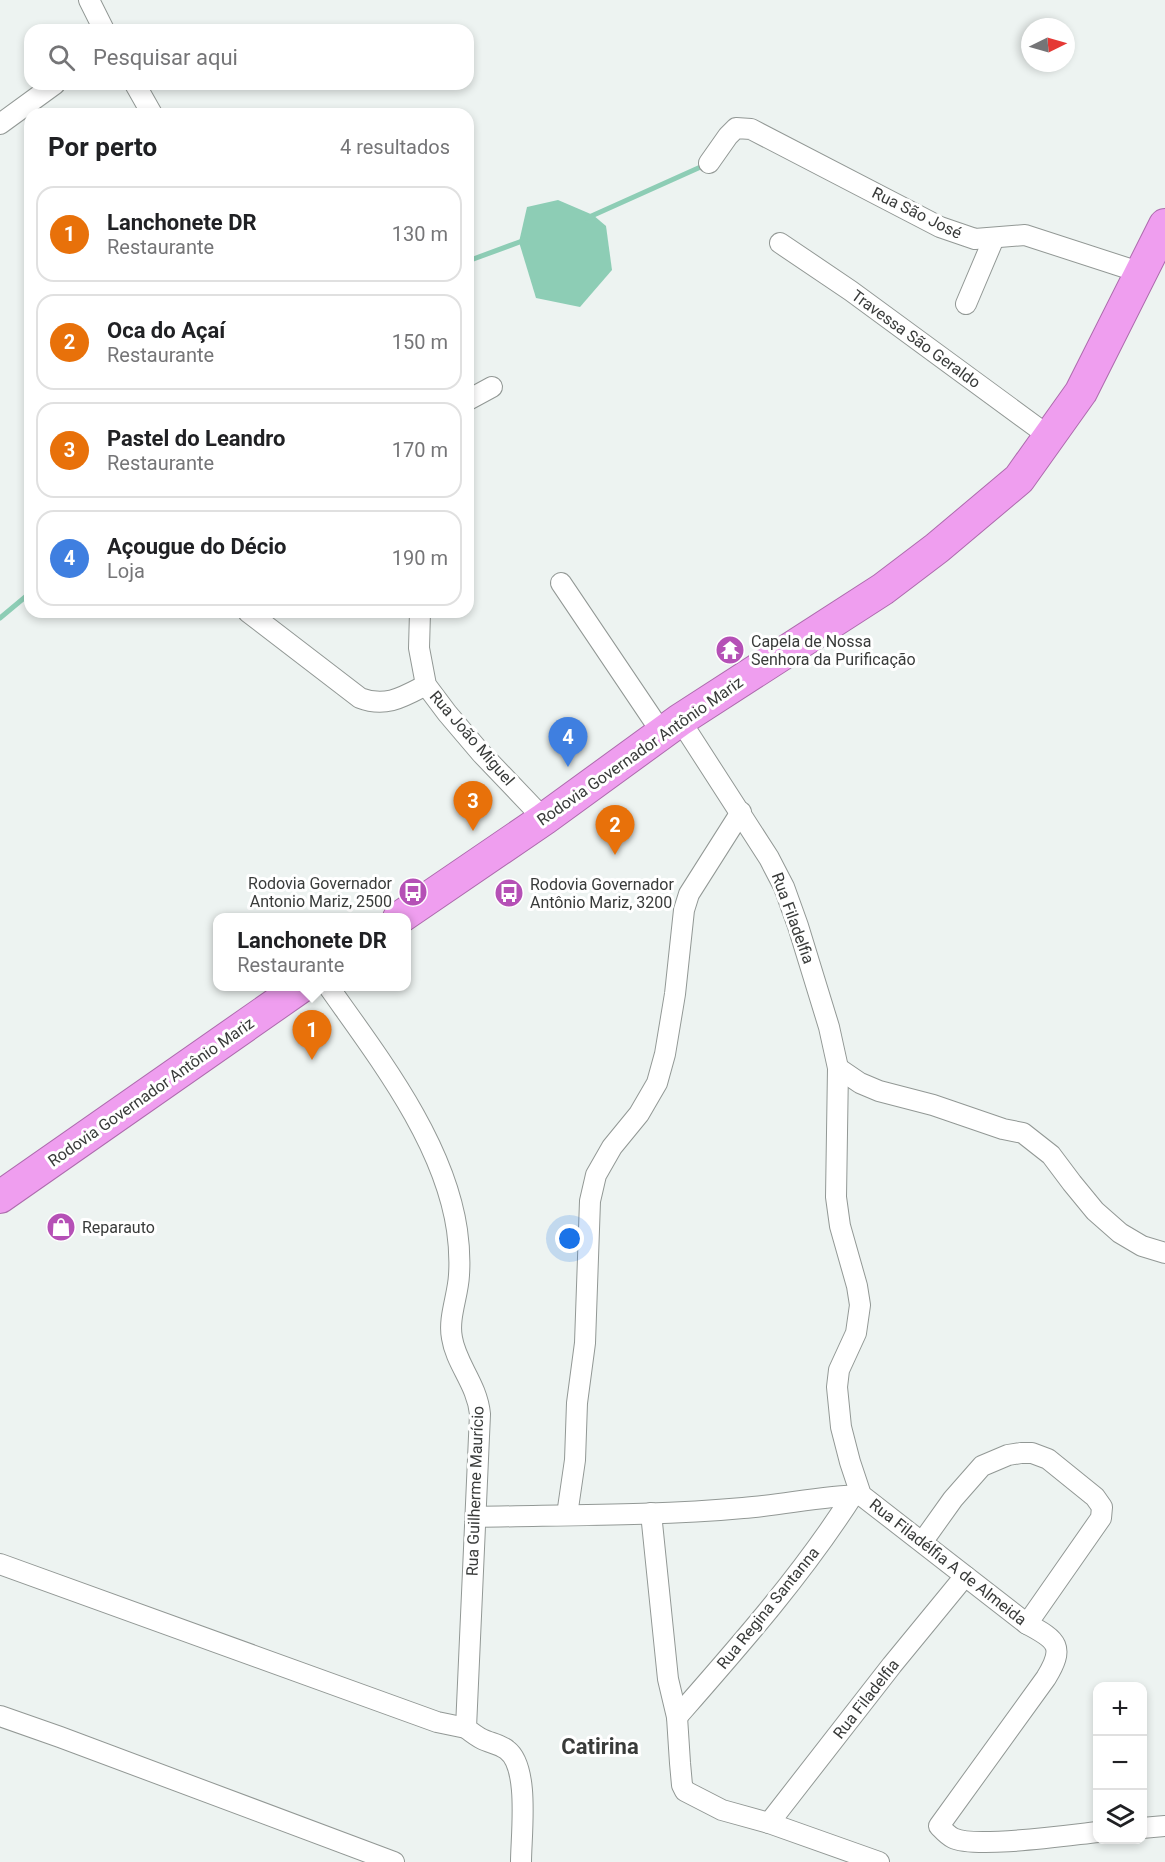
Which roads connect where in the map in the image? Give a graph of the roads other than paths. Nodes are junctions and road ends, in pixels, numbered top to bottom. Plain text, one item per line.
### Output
1 (89, 0) edge
2 (101, 24) edge
3 (47, 90) edge
4 (138, 90) edge
5 (149, 108) edge
6 (0, 124) edge
7 (709, 163) dead end
8 (1165, 225) edge
9 (994, 238) junction
10 (780, 243) dead end
11 (1142, 273) junction
12 (966, 304) dead end
13 (492, 387) dead end
14 (474, 397) edge
15 (1050, 437) junction
16 (561, 583) dead end
17 (256, 618) edge
18 (420, 618) edge
19 (426, 685) junction
20 (671, 727) junction
21 (741, 812) junction
22 (544, 819) junction
23 (406, 913) edge
24 (296, 991) edge
25 (331, 991) edge
26 (838, 1068) junction
27 (0, 1197) edge
28 (1165, 1253) edge
29 (857, 1495) junction
30 (651, 1513) junction
31 (567, 1515) junction
32 (475, 1517) junction
33 (923, 1541) junction
34 (0, 1564) edge
35 (965, 1576) junction
36 (1027, 1624) junction
37 (0, 1716) edge
38 (677, 1717) junction
39 (466, 1728) junction
40 (769, 1823) junction
41 (1165, 1826) edge
42 (1147, 1828) edge
43 (1093, 1832) edge
44 (394, 1862) edge
45 (520, 1862) edge
46 (879, 1862) edge

1 - 2 street
3 - 6 street
4 - 5 street
7 - 9 street, Rua São José
8 - 11 highway, Rodovia Governador Antônio Mariz
9 - 11 street, Rua São José
9 - 12 street
10 - 15 street, Travessa São Geraldo
11 - 15 highway, Rodovia Governador Antônio Mariz
13 - 14 street
15 - 20 highway, Rodovia Governador Antônio Mariz
16 - 20 street, Rua Filadelfia
17 - 19 street
18 - 19 street, Rua João Miguel
19 - 22 street, Rua João Miguel
20 - 21 street, Rua Filadelfia
20 - 22 highway, Rodovia Governador Antônio Mariz
21 - 26 street, Rua Filadelfia
21 - 31 street
22 - 23 highway, Rodovia Governador Antônio Mariz
24 - 27 highway, Rodovia Governador Antônio Mariz
25 - 32 street, Rua Guilherme Maurício
26 - 28 street
26 - 29 street, Rua Filadélfia A de Almeida
29 - 30 street
29 - 33 street, Rua Filadélfia A de Almeida
29 - 38 street, Rua Regina Santanna
30 - 31 street
30 - 38 street
31 - 32 street
32 - 39 street, Rua Guilherme Maurício
33 - 35 street, Rua Filadélfia A de Almeida
33 - 36 street
34 - 39 street
35 - 36 street, Rua Filadélfia A de Almeida
35 - 40 street, Rua Filadelfia
36 - 43 street, Rua Filadélfia A de Almeida
37 - 44 street
38 - 40 street
39 - 45 street
40 - 46 street
41 - 42 street

